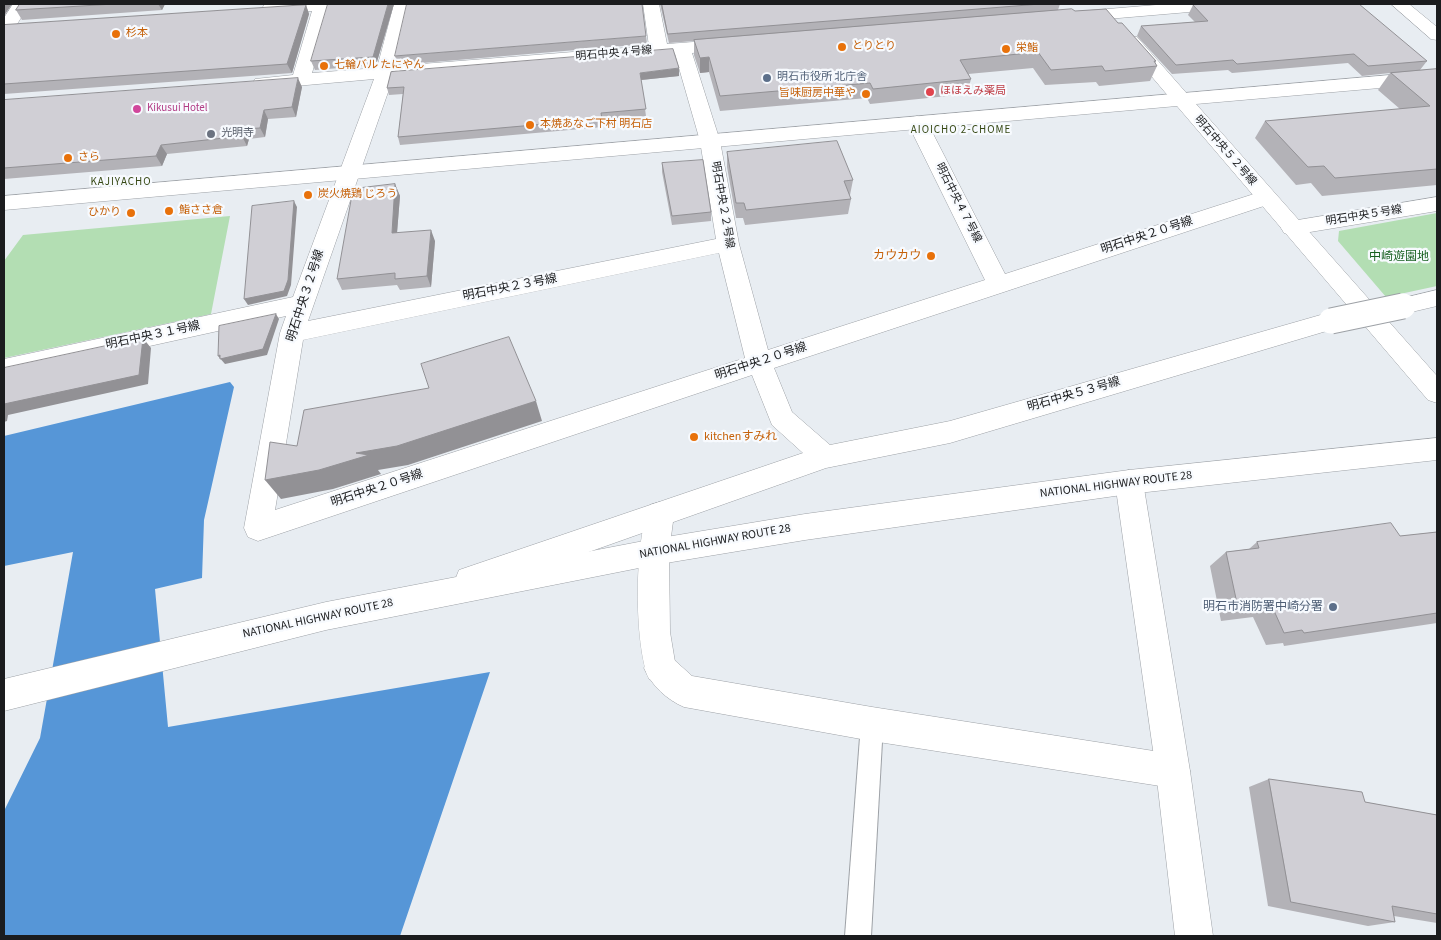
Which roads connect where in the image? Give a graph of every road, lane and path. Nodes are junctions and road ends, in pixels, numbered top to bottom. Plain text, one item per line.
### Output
1 (38, 4) edge
2 (348, 4) edge
3 (402, 4) edge
4 (650, 4) edge
5 (1224, 4) edge
6 (1398, 4) edge
7 (323, 5) edge
8 (1097, 9) edge
9 (254, 10) edge
10 (1054, 18) edge
11 (26, 27) edge
12 (5, 28) edge
13 (1437, 35) edge
14 (751, 42) edge
15 (682, 48) junction
16 (659, 50) junction
17 (385, 73) junction
18 (1437, 77) edge
19 (301, 80) junction
20 (242, 84) edge
21 (1182, 100) junction
22 (917, 122) junction
23 (710, 141) junction
24 (349, 174) junction
25 (1266, 198) junction
26 (4, 203) edge
27 (1437, 204) edge
28 (1292, 228) junction
29 (728, 244) junction
30 (999, 284) junction
31 (1437, 298) edge
32 (301, 304) junction
33 (292, 333) junction
34 (759, 362) junction
35 (4, 368) edge
36 (1437, 393) edge
37 (1424, 451) edge
38 (825, 457) junction
39 (1130, 482) junction
40 (660, 514) junction
41 (258, 528) joint
42 (654, 552) junction
43 (417, 598) junction
44 (4, 695) edge
45 (872, 724) junction
46 (1173, 771) junction
47 (858, 936) edge
48 (1194, 936) edge

1 - 12 main road
2 - 7 main road
3 - 17 main road, 明石中央３２号線
4 - 16 main road
5 - 8 main road
6 - 13 main road
7 - 9 main road
7 - 19 main road
8 - 10 main road
8 - 21 main road
11 - 12 main road
14 - 15 main road, 明石中央４号線
15 - 16 main road, 明石中央４号線
15 - 23 main road, 明石中央２２号線
16 - 17 main road, 明石中央４号線
17 - 19 main road, 明石中央４号線
17 - 24 main road, 明石中央３２号線
18 - 21 main road, 明石中央５２号線
19 - 20 main road, 明石中央４号線
21 - 22 main road
21 - 25 main road, 明石中央５２号線
22 - 23 main road
22 - 30 main road, 明石中央４７号線
23 - 24 main road
23 - 29 main road, 明石中央２２号線
24 - 26 main road
24 - 32 main road, 明石中央３２号線
25 - 28 main road, 明石中央５２号線
25 - 30 main road, 明石中央２０号線
27 - 28 main road, 明石中央５号線
28 - 36 main road, 明石中央５２号線
29 - 33 main road, 明石中央２３号線
29 - 34 main road, 明石中央２２号線
30 - 34 main road, 明石中央２０号線
31 - 38 main road, 明石中央５３号線, bridge
32 - 33 main road, 明石中央３２号線
32 - 35 main road, 明石中央３１号線
33 - 41 main road, 明石中央３２号線
34 - 38 main road
34 - 41 main road, 明石中央２０号線
37 - 39 main road, NATIONAL HIGHWAY ROUTE 28
38 - 40 main road, 明石中央５３号線
39 - 42 main road, NATIONAL HIGHWAY ROUTE 28
39 - 46 main road
40 - 42 main road
40 - 43 main road, 明石中央５３号線
42 - 43 main road, NATIONAL HIGHWAY ROUTE 28
42 - 45 main road
43 - 44 main road, NATIONAL HIGHWAY ROUTE 28
45 - 46 main road
45 - 47 lane
46 - 48 main road

